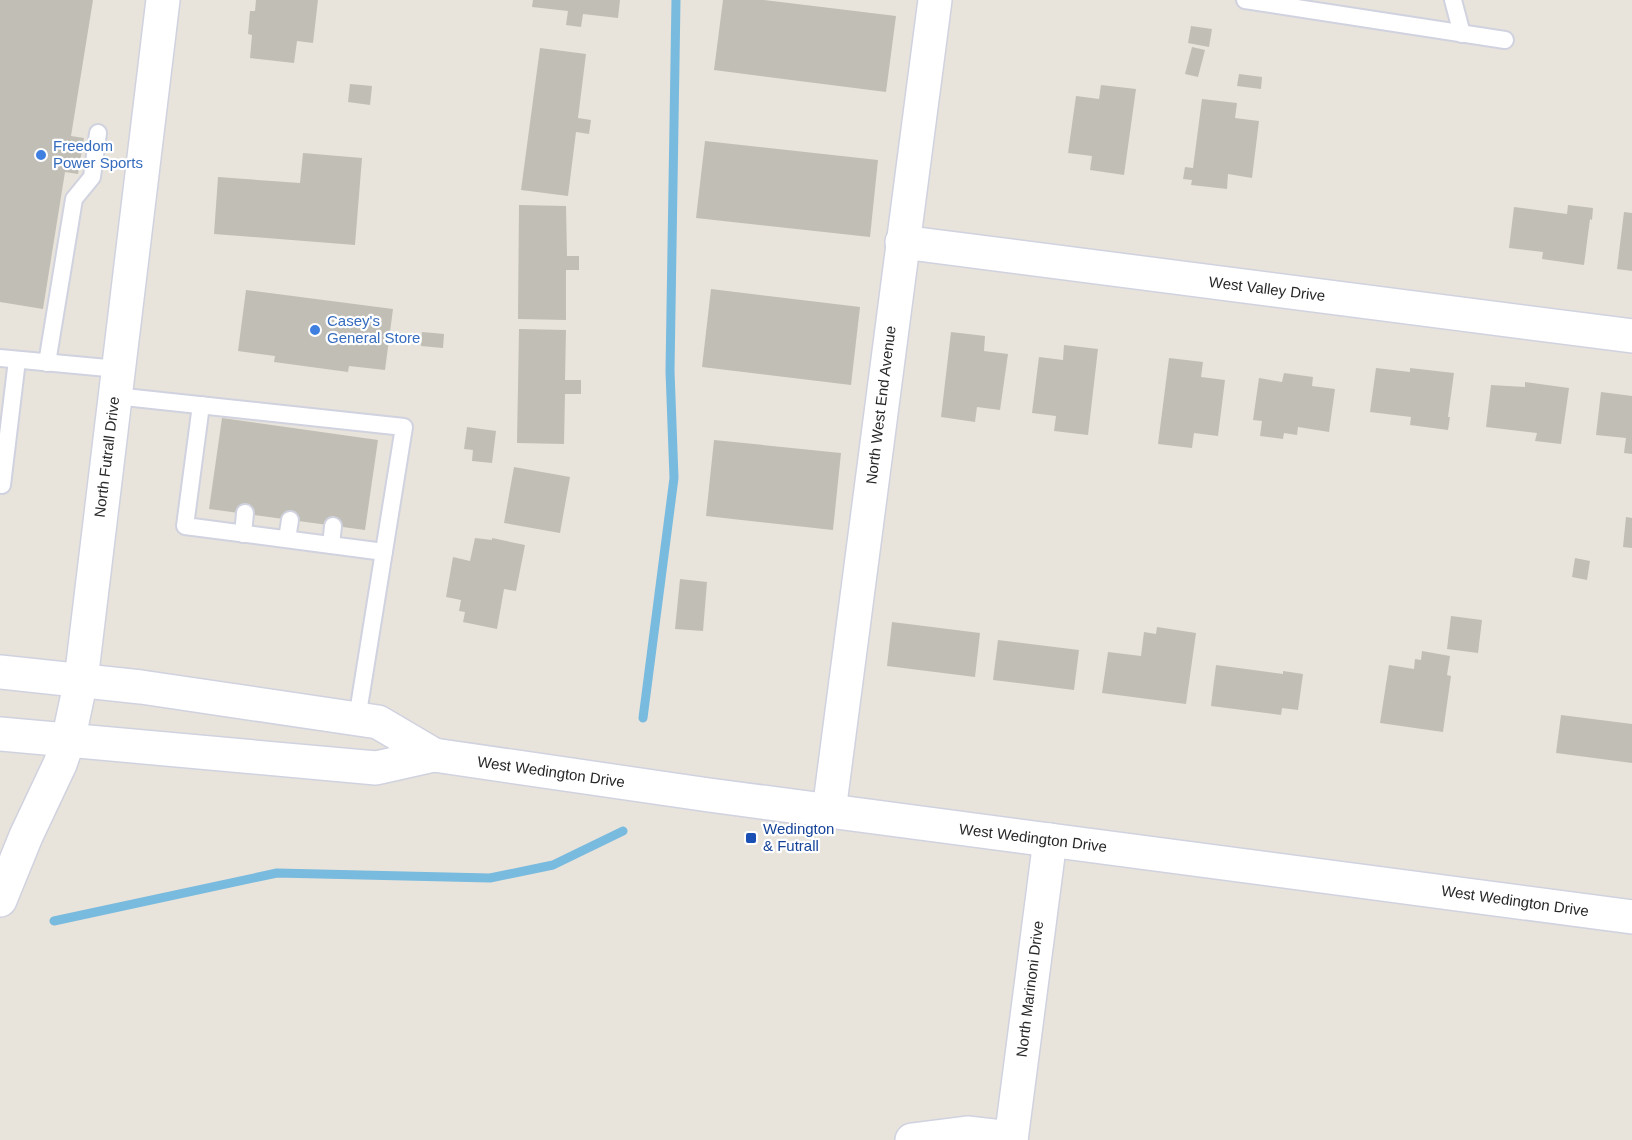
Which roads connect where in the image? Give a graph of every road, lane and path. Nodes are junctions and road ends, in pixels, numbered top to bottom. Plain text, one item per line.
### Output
1 (163, 0) edge
2 (935, 0) edge
3 (1245, 0) edge
4 (1453, 0) edge
5 (1461, 34) junction
6 (1505, 40) dead end
7 (98, 133) dead end
8 (902, 242) junction
9 (1632, 336) edge
10 (0, 358) edge
11 (17, 360) junction
12 (47, 363) junction
13 (116, 382) junction
14 (201, 405) junction
15 (0, 484) edge
16 (245, 513) dead end
17 (290, 520) dead end
18 (333, 526) dead end
19 (243, 534) junction
20 (287, 539) junction
21 (331, 544) junction
22 (384, 552) junction
23 (0, 672) edge
24 (81, 680) junction
25 (357, 719) junction
26 (0, 734) edge
27 (68, 741) junction
28 (434, 755) junction
29 (829, 811) junction
30 (1050, 840) junction
31 (0, 900) edge
32 (1632, 917) edge
33 (1011, 1139) edge
34 (912, 1140) edge

1 - 13 street, North Futrall Drive
2 - 8 street, North West End Avenue
3 - 5 lane
4 - 5 lane
5 - 6 lane
7 - 12 lane
8 - 9 street, West Valley Drive
8 - 29 street, North West End Avenue
10 - 11 lane
11 - 12 lane
11 - 15 lane
12 - 13 lane
13 - 14 lane
13 - 24 street, North Futrall Drive
14 - 19 lane
14 - 22 lane
16 - 19 lane
17 - 20 lane
18 - 21 lane
19 - 20 lane
20 - 21 lane
21 - 22 lane
22 - 25 lane
23 - 24 street, West Wedington Drive
24 - 25 street, West Wedington Drive
24 - 27 street, North Futrall Drive
25 - 28 street, West Wedington Drive
26 - 27 street, West Wedington Drive
27 - 28 street, West Wedington Drive
27 - 31 street, North Futrall Drive
28 - 29 street, West Wedington Drive
29 - 30 street, West Wedington Drive
30 - 32 street, West Wedington Drive
30 - 33 street, North Marinoni Drive
33 - 34 street

